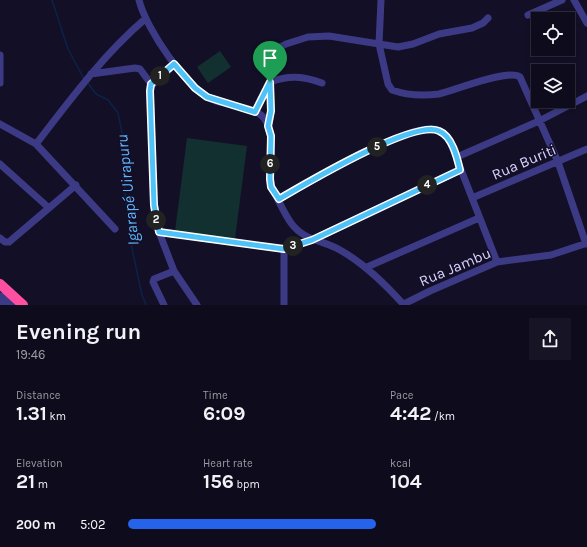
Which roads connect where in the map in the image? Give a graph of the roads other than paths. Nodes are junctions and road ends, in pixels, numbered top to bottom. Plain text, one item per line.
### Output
1 (139, 0) edge
2 (381, 0) edge
3 (562, 0) edge
4 (574, 0) edge
5 (528, 15) dead end
6 (488, 18) dead end
7 (145, 19) junction
8 (587, 23) edge
9 (379, 44) junction
10 (0, 55) edge
11 (174, 64) junction
12 (88, 77) junction
13 (270, 82) junction
14 (0, 83) edge
15 (322, 83) dead end
16 (151, 84) junction
17 (587, 96) edge
18 (255, 112) junction
19 (539, 122) junction
20 (0, 124) edge
21 (268, 126) junction
22 (36, 144) junction
23 (587, 148) edge
24 (457, 157) junction
25 (558, 162) junction
26 (0, 164) edge
27 (460, 170) junction
28 (76, 185) junction
29 (472, 198) junction
30 (279, 199) junction
31 (49, 208) junction
32 (479, 218) junction
33 (115, 228) dead end
34 (159, 232) junction
35 (0, 238) edge
36 (312, 240) junction
37 (587, 243) edge
38 (284, 249) junction
39 (497, 262) junction
40 (367, 267) junction
41 (174, 270) junction
42 (0, 284) edge
43 (0, 296) edge
44 (0, 304) edge
45 (19, 304) edge
46 (164, 305) edge
47 (197, 305) edge
48 (284, 305) edge
49 (404, 305) edge

1 - 7 street
2 - 9 street
3 - 5 street
4 - 8 street
6 - 9 street
7 - 11 street
7 - 12 street
9 - 13 street
9 - 19 street
10 - 14 street
11 - 16 street
11 - 18 street
12 - 16 street
12 - 22 street
13 - 15 street
13 - 18 street
13 - 21 street
16 - 34 street
17 - 19 street
18 - 21 street
19 - 24 street
19 - 25 street
20 - 22 street
21 - 30 street
22 - 28 street
23 - 25 street, Rua Buriti
24 - 27 street
24 - 30 street
25 - 29 street, Rua Buriti
25 - 37 street
26 - 31 street
27 - 29 street
27 - 36 street
28 - 31 street
28 - 33 street
29 - 32 street
30 - 36 street
31 - 35 street
32 - 39 street
32 - 40 street
34 - 38 street
34 - 41 street
36 - 38 street
36 - 40 street
37 - 39 street, Rua Jambu
38 - 48 street
39 - 49 street, Rua Jambu
40 - 49 street
41 - 46 street
41 - 47 street
42 - 45 highway
43 - 45 street
44 - 45 street

